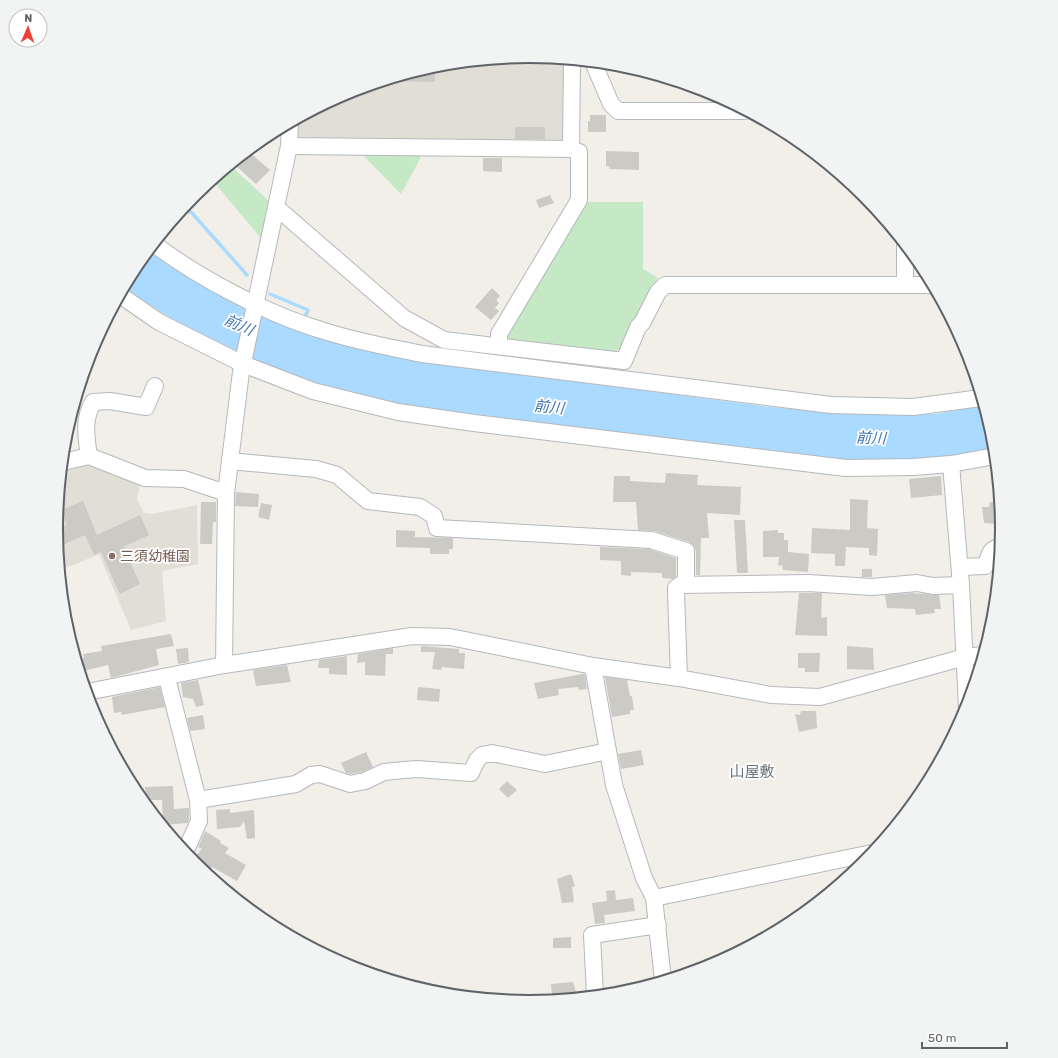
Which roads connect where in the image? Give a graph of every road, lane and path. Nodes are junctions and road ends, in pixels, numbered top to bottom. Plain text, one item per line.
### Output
1 (572, 65) edge
2 (596, 68) edge
3 (735, 111) edge
4 (290, 129) edge
5 (289, 146) junction
6 (571, 149) junction
7 (276, 207) junction
8 (158, 247) edge
9 (905, 254) edge
10 (905, 285) junction
11 (926, 285) edge
12 (124, 298) edge
13 (255, 306) junction
14 (499, 346) junction
15 (244, 363) junction
16 (154, 386) dead end
17 (976, 399) edge
18 (89, 456) junction
19 (989, 457) edge
20 (68, 461) edge
21 (230, 461) junction
22 (952, 464) junction
23 (226, 493) junction
24 (994, 549) edge
25 (960, 567) junction
26 (686, 584) junction
27 (961, 585) junction
28 (977, 656) edge
29 (964, 658) junction
30 (224, 665) junction
31 (593, 666) junction
32 (167, 678) junction
33 (679, 678) junction
34 (966, 690) edge
35 (92, 691) edge
36 (608, 751) junction
37 (198, 800) junction
38 (188, 846) edge
39 (863, 855) edge
40 (654, 898) junction
41 (658, 925) junction
42 (662, 975) edge
43 (595, 990) edge

1 - 6 street
2 - 3 street
4 - 5 street
5 - 6 street
5 - 7 street
6 - 14 street
7 - 13 street
7 - 14 street
8 - 13 street
9 - 10 street
10 - 11 street
10 - 14 street
12 - 15 street
13 - 15 street
13 - 17 street
15 - 21 street
15 - 22 street
16 - 18 street
18 - 20 street
18 - 23 street
19 - 22 street
21 - 23 street
21 - 26 street
22 - 25 street
23 - 30 street
24 - 25 street
25 - 27 street
26 - 27 street
26 - 33 street
27 - 29 street
28 - 29 street
29 - 33 street
29 - 34 street
30 - 31 street
30 - 32 street
31 - 33 street
31 - 36 street
32 - 35 street
32 - 37 street
36 - 37 street
36 - 40 street
37 - 38 street
39 - 40 street
40 - 41 street
41 - 42 street
41 - 43 street

